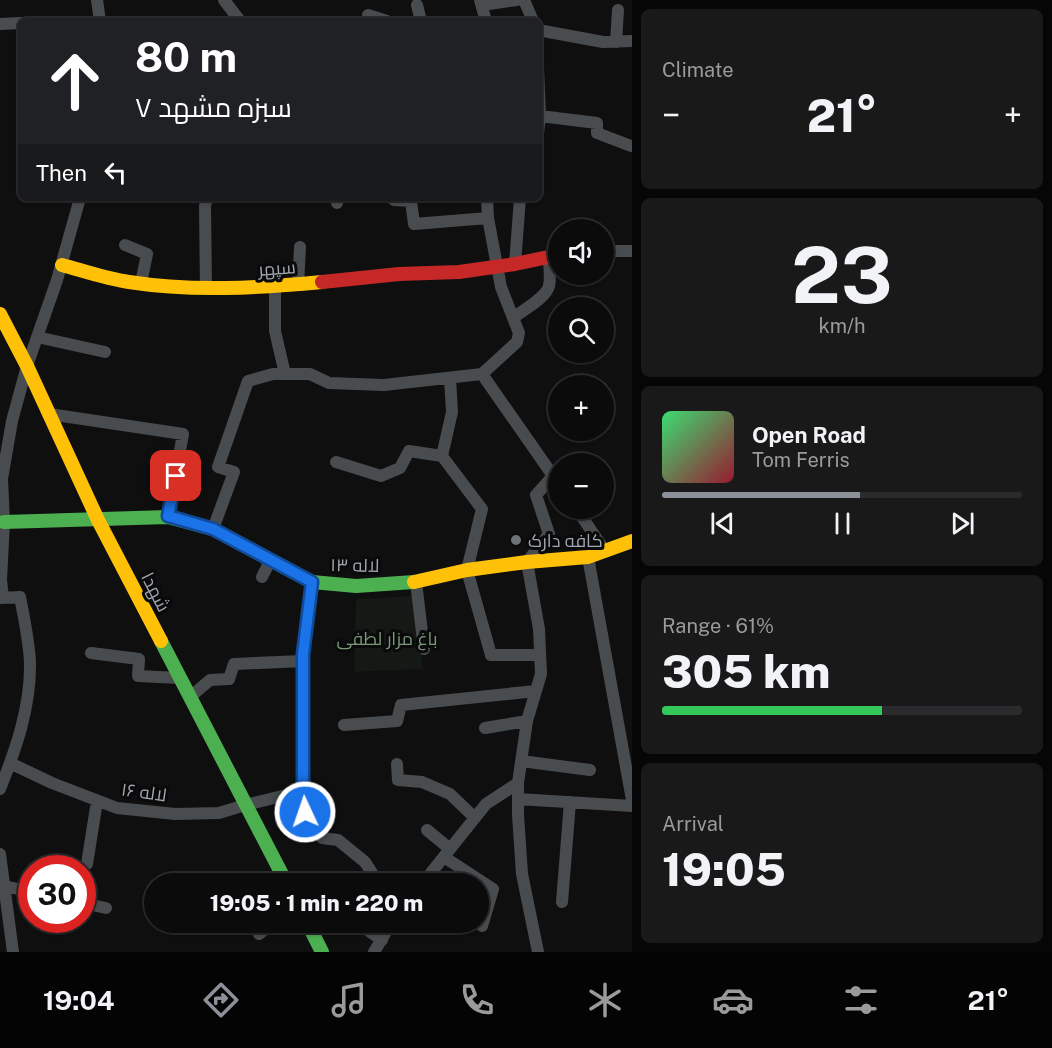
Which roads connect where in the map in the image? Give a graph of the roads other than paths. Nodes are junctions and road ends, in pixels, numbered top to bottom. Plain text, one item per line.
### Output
1 (97, 0) edge
2 (224, 0) edge
3 (517, 0) edge
4 (524, 0) edge
5 (481, 2) edge
6 (417, 4) dead end
7 (618, 10) dead end
8 (368, 15) dead end
9 (100, 18) edge
10 (238, 18) edge
11 (378, 18) edge
12 (420, 18) edge
13 (485, 18) edge
14 (532, 18) edge
15 (18, 23) edge
16 (0, 24) edge
17 (542, 31) edge
18 (632, 41) edge
19 (616, 42) junction
20 (542, 116) edge
21 (631, 146) edge
22 (79, 201) edge
23 (206, 201) edge
24 (411, 201) edge
25 (487, 201) edge
26 (519, 201) edge
27 (488, 218) junction
28 (125, 246) dead end
29 (300, 247) dead end
30 (632, 251) edge
31 (614, 252) edge
32 (548, 257) edge
33 (515, 264) junction
34 (62, 265) junction
35 (497, 267) junction
36 (141, 284) junction
37 (298, 285) junction
38 (550, 285) edge
39 (275, 286) junction
40 (206, 288) junction
41 (0, 314) edge
42 (513, 318) junction
43 (37, 337) junction
44 (105, 352) dead end
45 (27, 366) junction
46 (285, 374) junction
47 (482, 374) junction
48 (450, 378) junction
49 (49, 414) junction
50 (3, 455) edge
51 (442, 456) junction
52 (336, 462) dead end
53 (548, 469) edge
54 (1, 479) edge
55 (548, 486) edge
56 (168, 516) junction
57 (584, 519) edge
58 (98, 520) junction
59 (4, 522) junction
60 (213, 529) junction
61 (632, 542) edge
62 (605, 550) junction
63 (588, 557) junction
64 (270, 561) junction
65 (527, 562) junction
66 (467, 570) junction
67 (262, 578) dead end
68 (312, 582) junction
69 (416, 582) junction
70 (2, 598) edge
71 (424, 649) dead end
72 (91, 653) dead end
73 (540, 655) junction
74 (303, 657) junction
75 (180, 678) junction
76 (536, 691) junction
77 (190, 697) junction
78 (527, 720) junction
79 (344, 725) dead end
80 (484, 728) dead end
81 (521, 761) junction
82 (10, 763) junction
83 (397, 764) dead end
84 (590, 770) dead end
85 (518, 783) junction
86 (0, 789) edge
87 (303, 792) junction
88 (518, 799) junction
89 (632, 800) edge
90 (97, 801) junction
91 (570, 802) junction
92 (245, 805) junction
93 (632, 806) edge
94 (475, 818) junction
95 (427, 830) dead end
96 (447, 853) junction
97 (0, 854) edge
98 (88, 855) edge
99 (280, 873) edge
100 (372, 873) edge
101 (431, 873) edge
102 (472, 873) edge
103 (4, 886) junction
104 (489, 887) edge
105 (18, 889) edge
106 (562, 902) dead end
107 (489, 903) edge
108 (96, 906) edge
109 (106, 908) dead end
110 (312, 933) edge
111 (371, 933) edge
112 (385, 933) edge
113 (381, 940) junction
114 (13, 952) edge
115 (322, 952) edge
116 (374, 952) edge
117 (538, 952) edge

1 - 9 street
2 - 10 street
3 - 5 street
4 - 14 street
5 - 13 street
6 - 12 street
7 - 19 street
8 - 11 street
15 - 16 street
17 - 19 street
18 - 19 street
20 - 21 street
22 - 34 street
23 - 40 street
24 - 27 street
25 - 27 street
26 - 33 street
27 - 35 street
28 - 36 street
29 - 37 street
30 - 31 street
32 - 33 street, سپهر
33 - 35 street, سپهر
34 - 36 street, سپهر
34 - 43 street
35 - 37 street, سپهر
35 - 42 street
36 - 40 street, سپهر
37 - 39 street, سپهر
38 - 42 street
39 - 40 street, سپهر
39 - 46 street
41 - 45 street, شهدا
42 - 47 street
43 - 44 street
43 - 45 street
45 - 49 street, شهدا
45 - 50 street
46 - 48 street
46 - 60 street
47 - 48 street
47 - 53 street
48 - 51 street
49 - 56 street
49 - 58 street, شهدا
50 - 54 street
51 - 52 street
51 - 66 street
54 - 59 street
55 - 65 street
56 - 58 street, لاله ۱۳
56 - 60 street, لاله ۱۳
57 - 62 street
58 - 59 street, لاله ۱۳
58 - 75 street, شهدا
59 - 70 street
60 - 64 street, لاله ۱۳
61 - 62 street, لاله ۱۳
62 - 63 street, لاله ۱۳
63 - 65 street, لاله ۱۳
63 - 89 street
64 - 67 street
64 - 68 street, لاله ۱۳
65 - 66 street, لاله ۱۳
65 - 73 street
66 - 69 street, لاله ۱۳
66 - 73 street
68 - 69 street, لاله ۱۳
68 - 74 street
69 - 71 street
70 - 82 street
72 - 75 street
73 - 76 street
74 - 77 street
74 - 87 street
75 - 77 street, شهدا
76 - 78 street
76 - 79 street
77 - 92 street, شهدا
78 - 80 street
78 - 81 street
81 - 84 street
81 - 85 street
82 - 86 street
82 - 90 street, لاله ۱۶
83 - 94 street
85 - 88 street
85 - 94 street
87 - 92 street, لاله ۱۶
87 - 100 street
88 - 91 street
88 - 117 street
90 - 92 street, لاله ۱۶
90 - 98 street
91 - 93 street
91 - 106 street
92 - 99 street, شهدا
94 - 96 street
95 - 96 street
96 - 101 street
96 - 102 street
97 - 103 street
103 - 105 street
103 - 114 street
104 - 107 street
108 - 109 street
110 - 115 street
111 - 113 street
112 - 113 street
113 - 116 street

